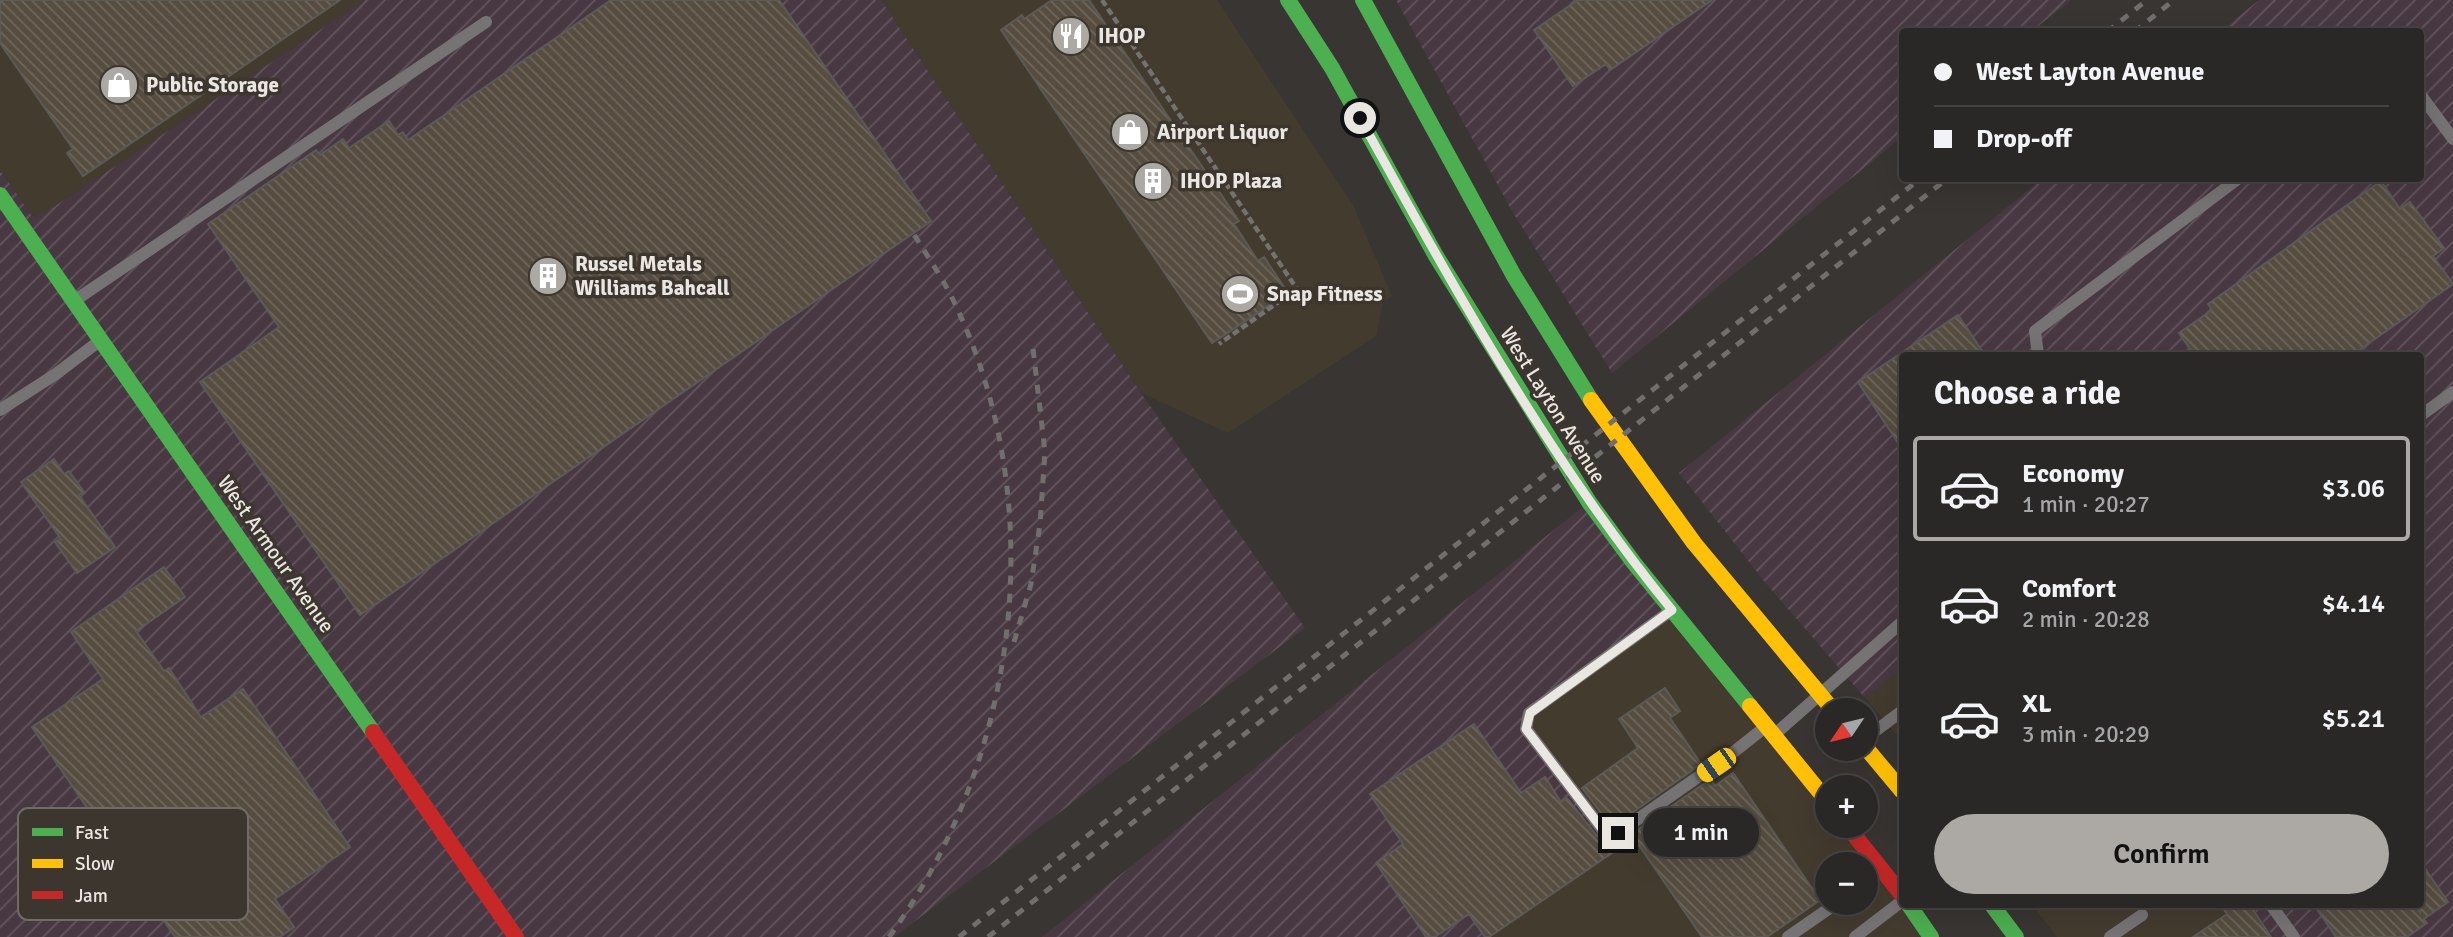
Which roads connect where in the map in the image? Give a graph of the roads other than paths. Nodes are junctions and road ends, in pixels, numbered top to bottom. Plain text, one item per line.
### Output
1 (1288, 0) edge
2 (1363, 0) edge
3 (486, 22) dead end
4 (2424, 99) edge
5 (2453, 139) edge
6 (2234, 182) edge
7 (0, 195) edge
8 (74, 301) junction
9 (101, 340) junction
10 (2038, 352) edge
11 (2453, 392) edge
12 (0, 410) edge
13 (2424, 413) edge
14 (1672, 610) junction
15 (1899, 625) edge
16 (1820, 695) junction
17 (1823, 698) edge
18 (1899, 713) edge
19 (1878, 729) edge
20 (1770, 731) junction
21 (1878, 759) edge
22 (1815, 786) edge
23 (1899, 786) edge
24 (1855, 838) edge
25 (1899, 892) edge
26 (1899, 903) edge
27 (1911, 908) edge
28 (1994, 908) edge
29 (2273, 908) edge
30 (1820, 915) edge
31 (2142, 915) dead end
32 (516, 937) edge
33 (1788, 937) edge
34 (1855, 937) edge
35 (1931, 937) edge
36 (2016, 937) edge
37 (2110, 937) edge
38 (2294, 937) edge

1 - 14 main road, West Layton Avenue
2 - 16 main road, West Layton Avenue
3 - 8 lane
4 - 5 lane
6 - 10 lane
7 - 8 main road, West Armour Avenue
8 - 9 main road, West Armour Avenue
9 - 12 lane
9 - 32 main road, West Armour Avenue
11 - 13 lane
14 - 20 main road, West Layton Avenue
14 - 20 lane
15 - 16 lane
16 - 17 main road, West Layton Avenue
16 - 20 lane
18 - 19 lane
20 - 22 main road, West Layton Avenue
21 - 23 main road
24 - 25 main road
26 - 34 lane
27 - 35 main road
28 - 36 main road
29 - 38 lane
30 - 33 lane
31 - 37 lane

